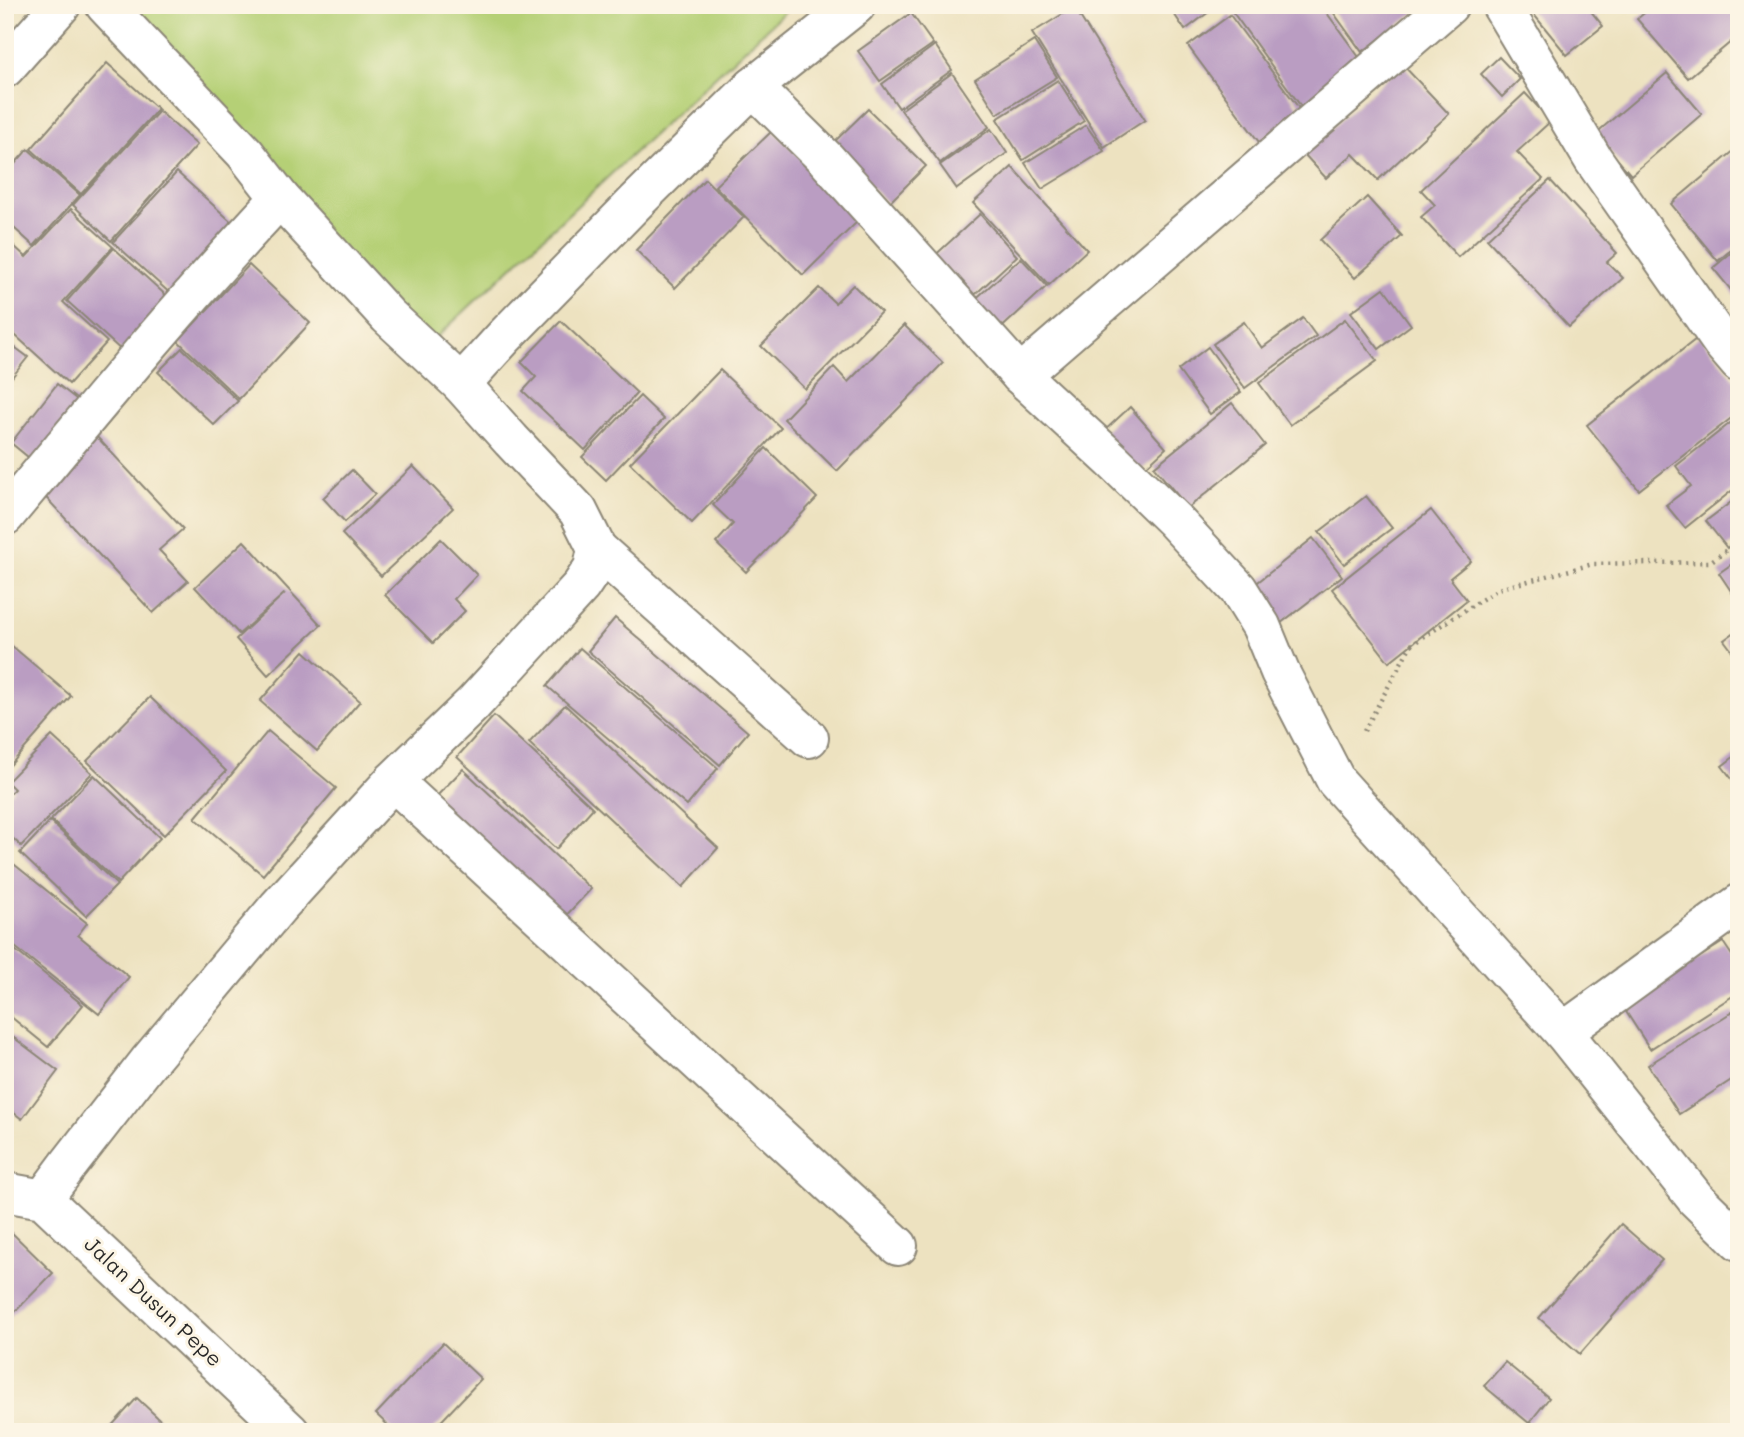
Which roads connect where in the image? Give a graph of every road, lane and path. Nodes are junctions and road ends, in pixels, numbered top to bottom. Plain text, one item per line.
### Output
1 (61, 5) edge
2 (105, 5) edge
3 (856, 5) edge
4 (1449, 5) edge
5 (1501, 5) edge
6 (5, 68) edge
7 (753, 87) junction
8 (280, 198) junction
9 (1733, 347) edge
10 (1020, 375) junction
11 (461, 384) junction
12 (5, 516) edge
13 (1739, 541) edge
14 (597, 549) junction
15 (809, 738) dead end
16 (393, 781) junction
17 (1336, 781) junction
18 (1739, 904) edge
19 (1563, 1032) junction
20 (5, 1192) edge
21 (43, 1199) junction
22 (1739, 1241) edge
23 (898, 1245) dead end
24 (290, 1432) edge

1 - 6 street
2 - 8 street
3 - 7 street
4 - 10 street
5 - 9 street
7 - 10 street
7 - 11 street
8 - 11 street
8 - 12 street
10 - 17 street
11 - 14 street
13 - 17 path
14 - 15 street
14 - 16 street
16 - 21 street
16 - 23 street
17 - 19 street
18 - 19 street
19 - 22 street
20 - 21 street
21 - 24 street, Jalan Dusun Pepe

